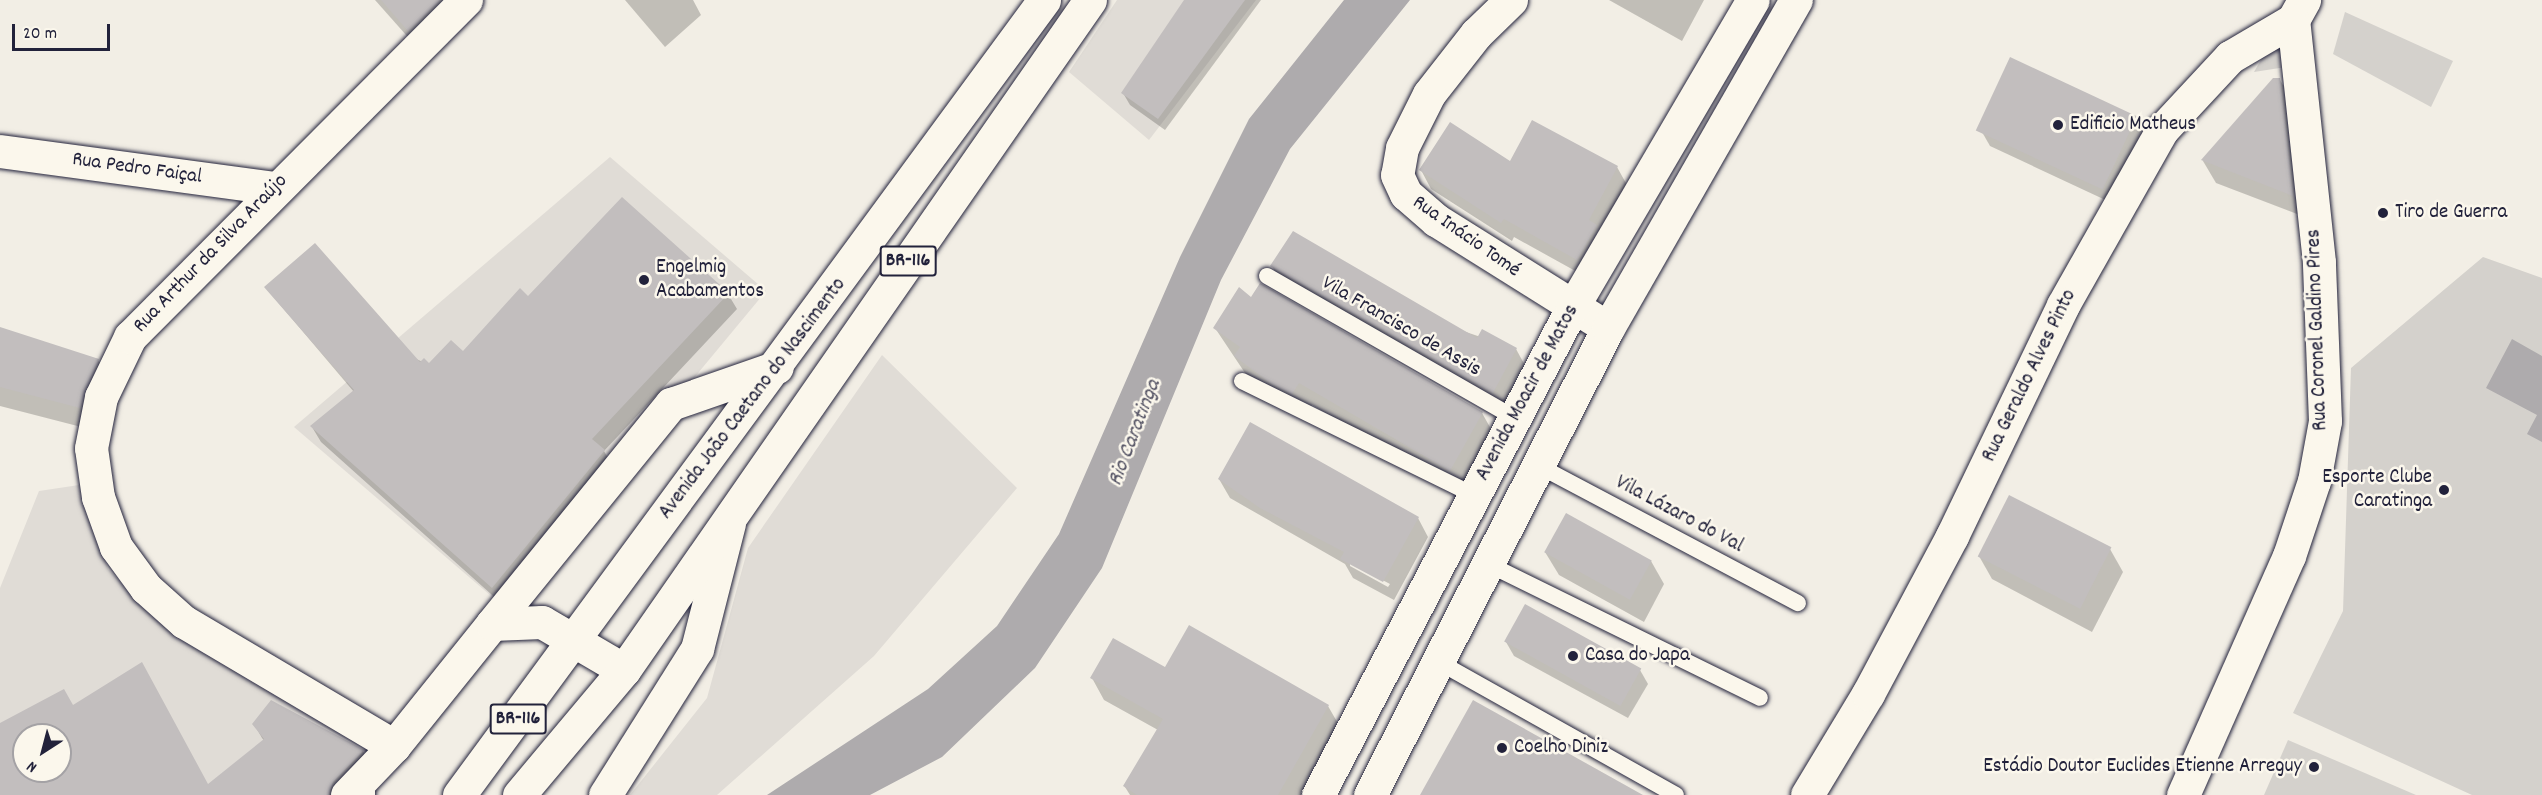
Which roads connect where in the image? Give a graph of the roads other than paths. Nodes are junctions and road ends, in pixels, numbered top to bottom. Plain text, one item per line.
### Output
1 (466, 0) edge
2 (1044, 0) edge
3 (1090, 0) edge
4 (1511, 0) edge
5 (1753, 0) edge
6 (1796, 0) edge
7 (2298, 10) edge
8 (0, 151) edge
9 (274, 188) junction
10 (1267, 276) dead end
11 (1572, 308) junction
12 (1608, 328) junction
13 (777, 368) junction
14 (1242, 381) dead end
15 (1513, 417) junction
16 (1539, 466) junction
17 (1474, 495) junction
18 (729, 523) junction
19 (1488, 564) junction
20 (1798, 603) dead end
21 (492, 624) junction
22 (573, 639) junction
23 (1437, 661) junction
24 (624, 670) junction
25 (1760, 698) dead end
26 (394, 746) junction
27 (354, 792) edge
28 (459, 795) edge
29 (519, 795) edge
30 (605, 795) edge
31 (1317, 795) edge
32 (1370, 795) edge
33 (1676, 795) edge
34 (1808, 795) edge
35 (2183, 795) edge

1 - 9 main road, Rua Arthur da Silva Araújo
2 - 13 main road, Avenida João Caetano do Nascimento / BR-116
3 - 18 main road, Avenida João Caetano do Nascimento / BR-116
4 - 11 main road, Rua Inácio Tomé
5 - 11 main road, Avenida Moacir de Matos
6 - 12 main road, Avenida Moacir de Matos
7 - 34 main road, Rua Geraldo Alves Pinto
7 - 35 main road, Rua Coronel Galdino Pires
8 - 9 main road, Rua Pedro Faiçal
9 - 26 main road, Rua Arthur da Silva Araújo
10 - 15 lane, Vila Francisco de Assis
11 - 12 main road, Rua Inácio Tomé
11 - 15 main road, Avenida Moacir de Matos
12 - 16 main road, Avenida Moacir de Matos
13 - 21 main road
13 - 22 main road, Avenida João Caetano do Nascimento / BR-116
14 - 17 lane
15 - 17 main road, Avenida Moacir de Matos
16 - 19 main road, Avenida Moacir de Matos
16 - 20 lane, Vila Lázaro do Val
17 - 31 main road, Avenida Moacir de Matos
18 - 24 main road, Avenida João Caetano do Nascimento / BR-116
18 - 30 main road, Avenida João Caetano do Nascimento
19 - 23 main road, Avenida Moacir de Matos
19 - 25 lane
21 - 22 main road
21 - 26 main road
22 - 24 main road
22 - 28 main road, Avenida João Caetano do Nascimento / BR-116
23 - 32 main road, Avenida Moacir de Matos
23 - 33 lane
24 - 29 main road, Avenida João Caetano do Nascimento / BR-116
26 - 27 main road

